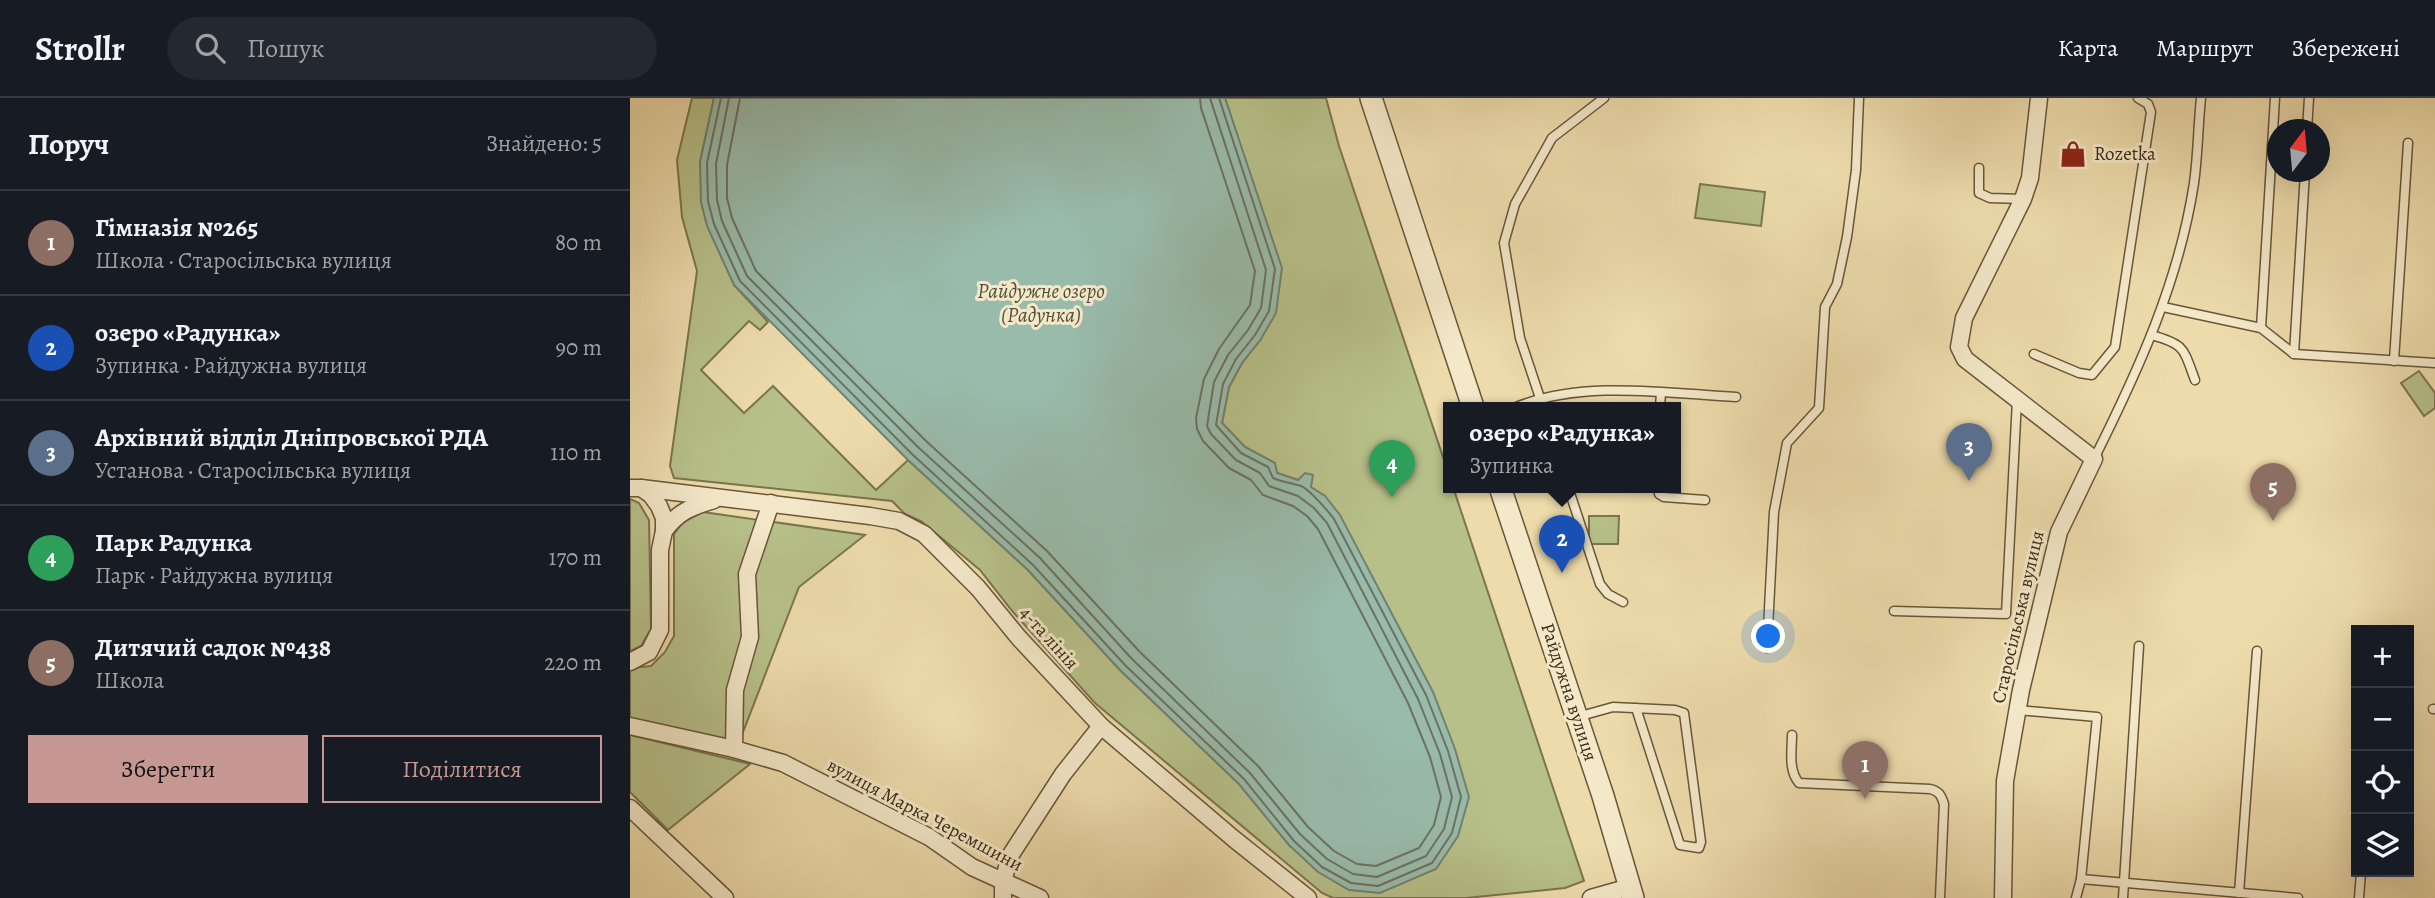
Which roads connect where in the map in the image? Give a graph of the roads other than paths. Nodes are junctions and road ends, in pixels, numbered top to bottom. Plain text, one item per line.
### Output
1 (1371, 98) edge
2 (1604, 98) edge
3 (1859, 98) edge
4 (2039, 98) edge
5 (2138, 98) edge
6 (2201, 98) edge
7 (2275, 98) edge
8 (2309, 98) edge
9 (2308, 119) edge
10 (2408, 143) dead end
11 (1979, 168) dead end
12 (2304, 182) edge
13 (2023, 200) junction
14 (2163, 307) junction
15 (2261, 328) junction
16 (2151, 335) junction
17 (2034, 354) dead end
18 (2294, 354) junction
19 (2394, 361) junction
20 (2435, 363) edge
21 (2194, 380) dead end
22 (1661, 393) junction
23 (1540, 397) junction
24 (1736, 397) dead end
25 (2017, 400) junction
26 (1471, 402) edge
27 (1528, 402) edge
28 (1542, 402) edge
29 (1660, 402) edge
30 (2094, 459) junction
31 (635, 488) edge
32 (1502, 493) edge
33 (1571, 493) edge
34 (1659, 493) edge
35 (720, 498) junction
36 (1705, 500) dead end
37 (771, 503) junction
38 (664, 531) junction
39 (1623, 602) dead end
40 (1894, 611) dead end
41 (2139, 646) dead end
42 (1767, 648) dead end
43 (2257, 650) dead end
44 (630, 662) edge
45 (1636, 708) junction
46 (2017, 710) junction
47 (1577, 718) junction
48 (630, 726) edge
49 (1101, 726) junction
50 (1792, 735) dead end
51 (734, 749) junction
52 (630, 808) edge
53 (2361, 877) edge
54 (2081, 879) junction
55 (2123, 883) junction
56 (1003, 890) edge
57 (1632, 893) edge
58 (2239, 893) junction
59 (2255, 896) edge
60 (725, 898) edge
61 (1040, 898) edge
62 (1308, 898) edge
63 (1591, 898) edge
64 (1940, 898) edge
65 (2003, 898) edge
66 (2076, 898) edge
67 (2123, 898) edge
68 (2298, 898) edge
69 (2359, 898) edge

1 - 26 street
2 - 23 lane
3 - 42 lane
4 - 13 street
5 - 17 lane
6 - 14 lane
7 - 15 lane
8 - 9 lane
10 - 19 lane
11 - 13 lane
12 - 18 lane
13 - 25 street
14 - 15 lane
14 - 16 lane
15 - 18 lane
16 - 21 lane
16 - 30 lane
18 - 19 lane
19 - 20 lane
22 - 23 lane
22 - 24 lane
22 - 29 lane
23 - 27 lane
23 - 28 lane
25 - 30 street
25 - 40 lane
30 - 46 street, Старосільська вулиця
31 - 35 street, 4-та лінія
31 - 38 street, 4-та лінія
32 - 47 street, Райдужна вулиця
33 - 39 lane
34 - 36 lane
35 - 37 street, 4-та лінія
35 - 38 street, 4-та лінія
37 - 49 street, 4-та лінія
37 - 51 street
38 - 44 street, 4-та лінія
41 - 55 lane
43 - 58 lane
45 - 45 lane
45 - 47 lane
46 - 54 lane
46 - 65 street, Старосільська вулиця
47 - 57 street, Райдужна вулиця
48 - 51 street, вулиця Марка Черемшини
49 - 56 street
49 - 62 street, 4-та лінія
50 - 64 lane
51 - 56 street, вулиця Марка Черемшини
52 - 60 street
53 - 69 lane
54 - 55 lane
54 - 66 lane
55 - 58 lane
55 - 67 lane
56 - 61 street, вулиця Марка Черемшини
57 - 63 street
58 - 59 lane
59 - 68 lane

